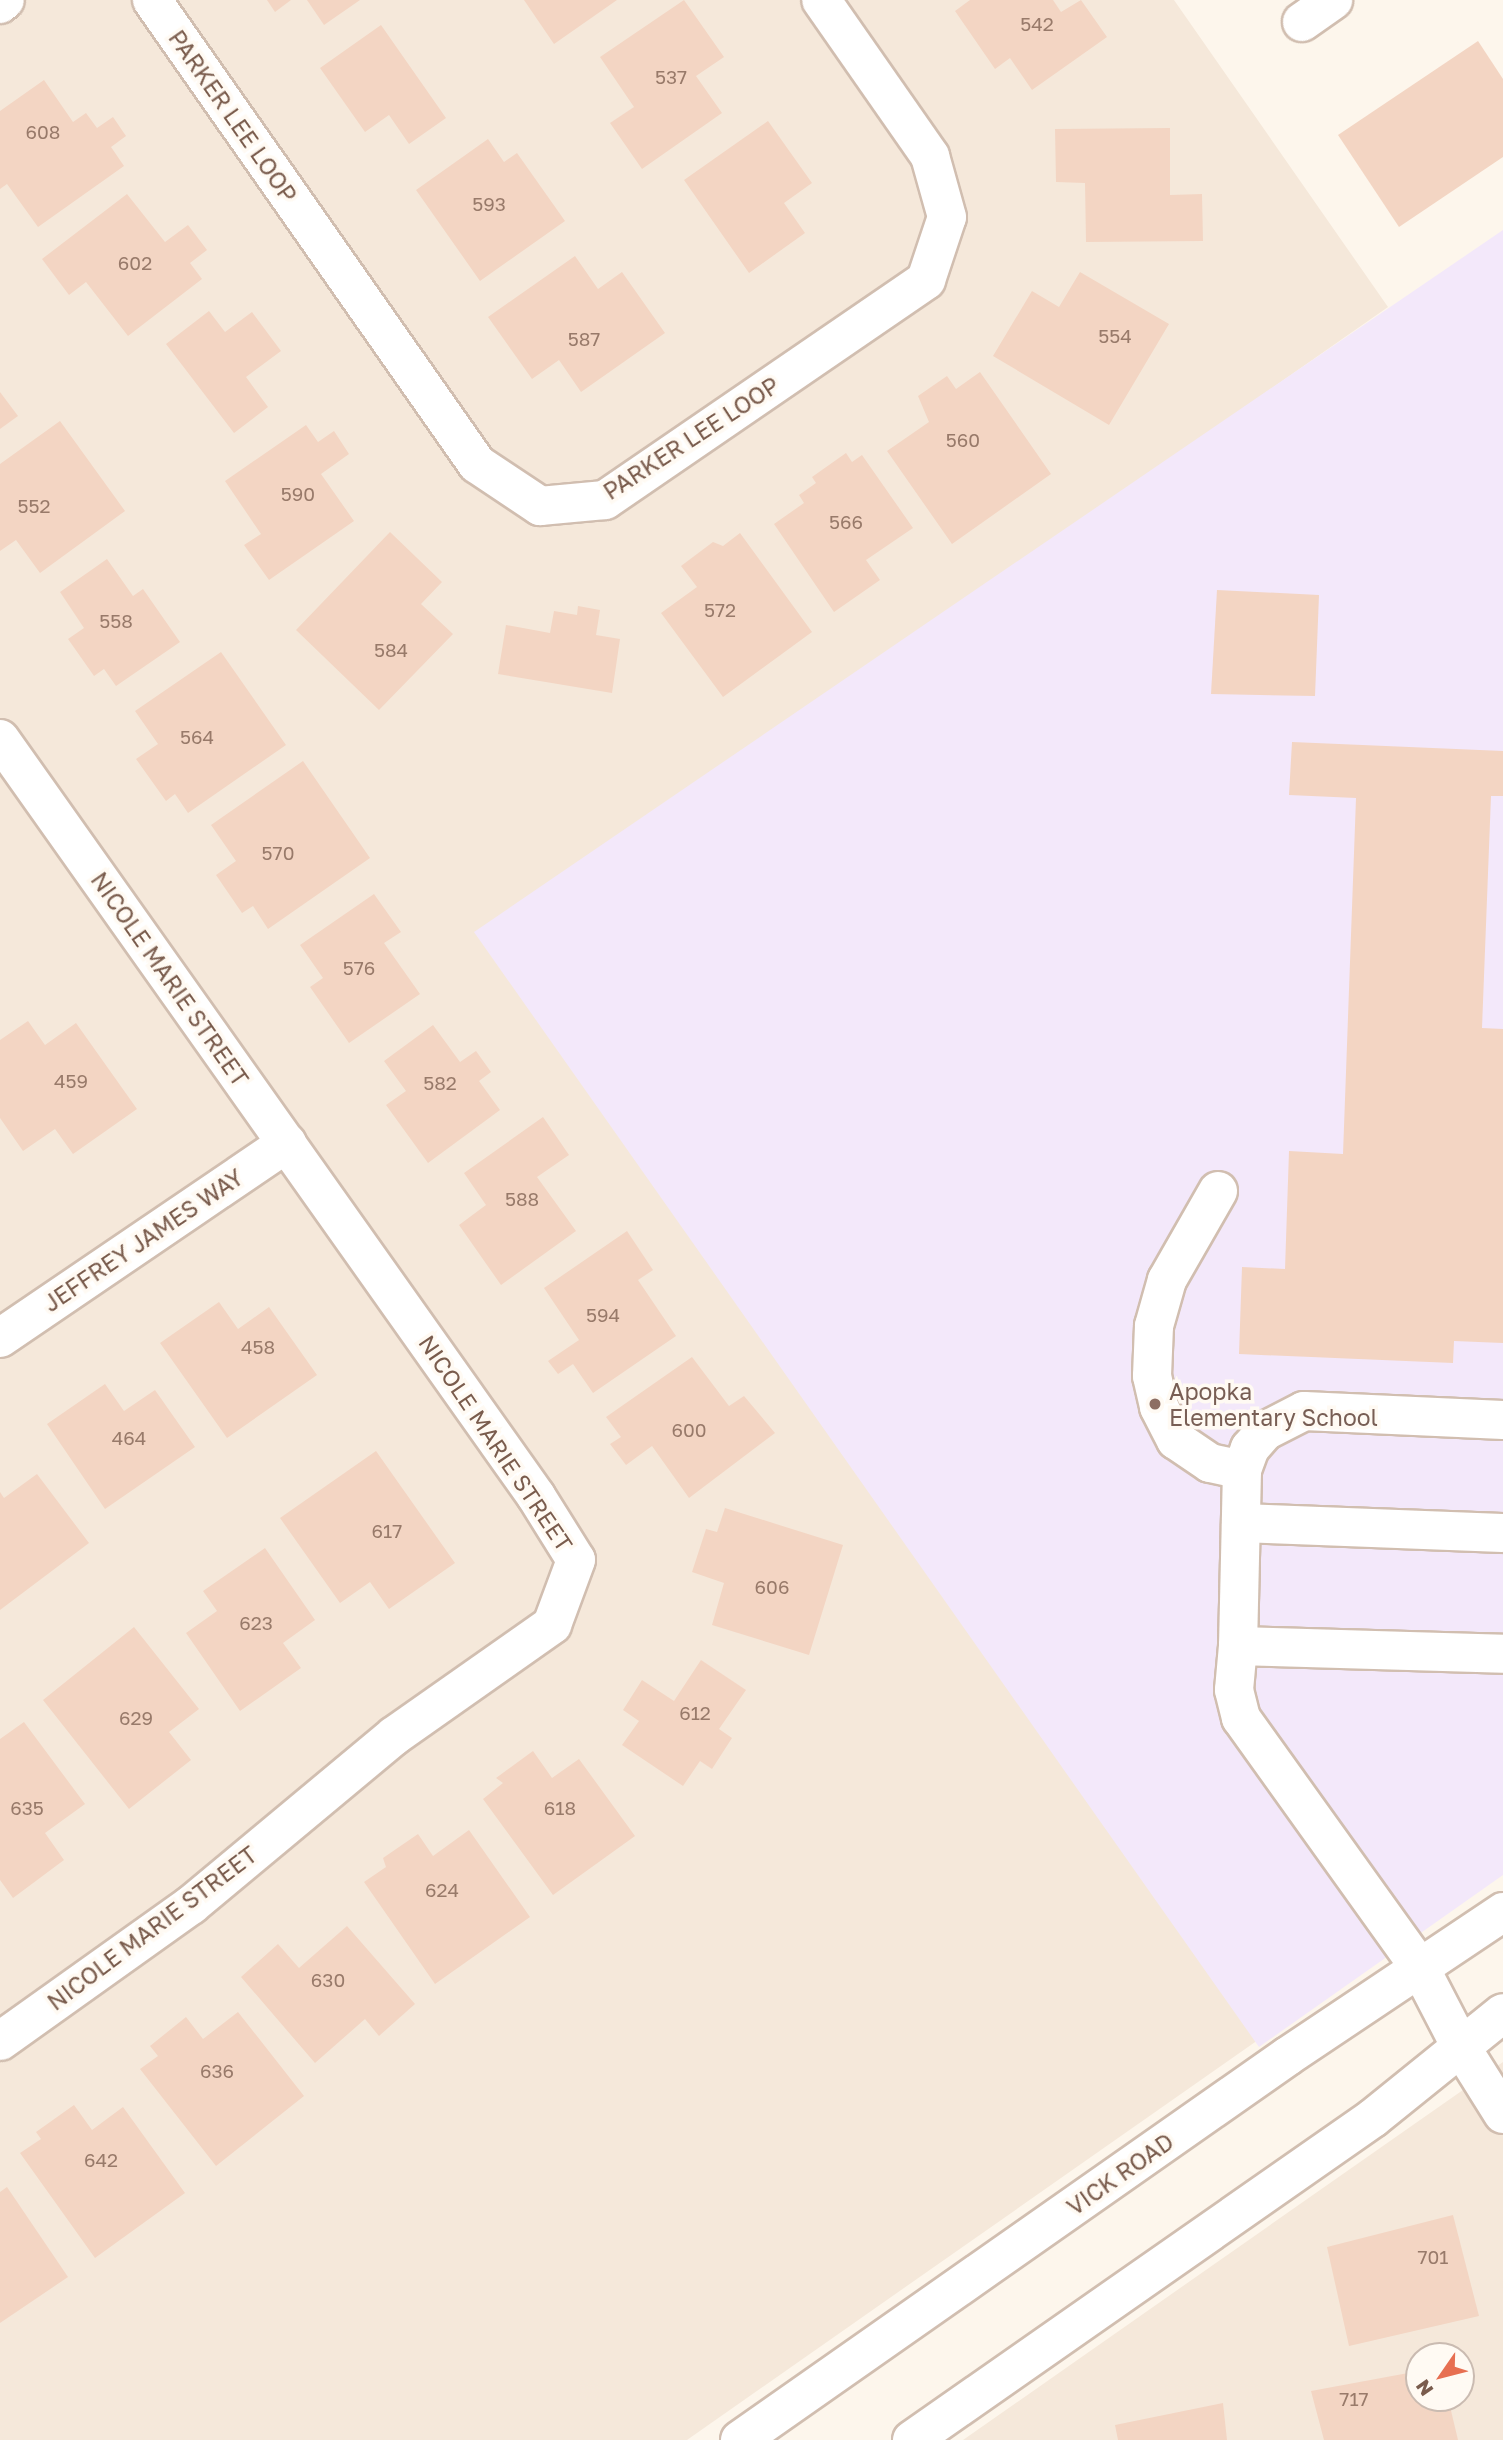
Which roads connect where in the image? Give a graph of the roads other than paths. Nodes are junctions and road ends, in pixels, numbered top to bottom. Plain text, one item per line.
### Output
1 (5, 0) edge
2 (152, 0) edge
3 (821, 0) edge
4 (1333, 0) edge
5 (0, 4) edge
6 (1302, 22) dead end
7 (0, 739) edge
8 (287, 1143) junction
9 (1218, 1191) dead end
10 (0, 1338) edge
11 (1503, 1420) edge
12 (1242, 1470) junction
13 (1241, 1523) junction
14 (1503, 1533) edge
15 (1238, 1646) junction
16 (1503, 1654) edge
17 (1503, 1912) edge
18 (1420, 1968) junction
19 (1503, 2012) edge
20 (0, 2041) edge
21 (1461, 2047) junction
22 (1503, 2114) edge
23 (740, 2440) edge
24 (912, 2440) edge

1 - 5 street
2 - 3 street, PARKER LEE LOOP
4 - 6 street
7 - 8 street, NICOLE MARIE STREET
8 - 10 street, JEFFREY JAMES WAY
8 - 20 street, NICOLE MARIE STREET
9 - 12 street
11 - 12 street
12 - 13 street
13 - 14 street
13 - 15 street
15 - 16 street
15 - 18 street
17 - 18 street, VICK ROAD
18 - 21 street
18 - 23 street, VICK ROAD
19 - 21 street
21 - 22 street
21 - 24 street

